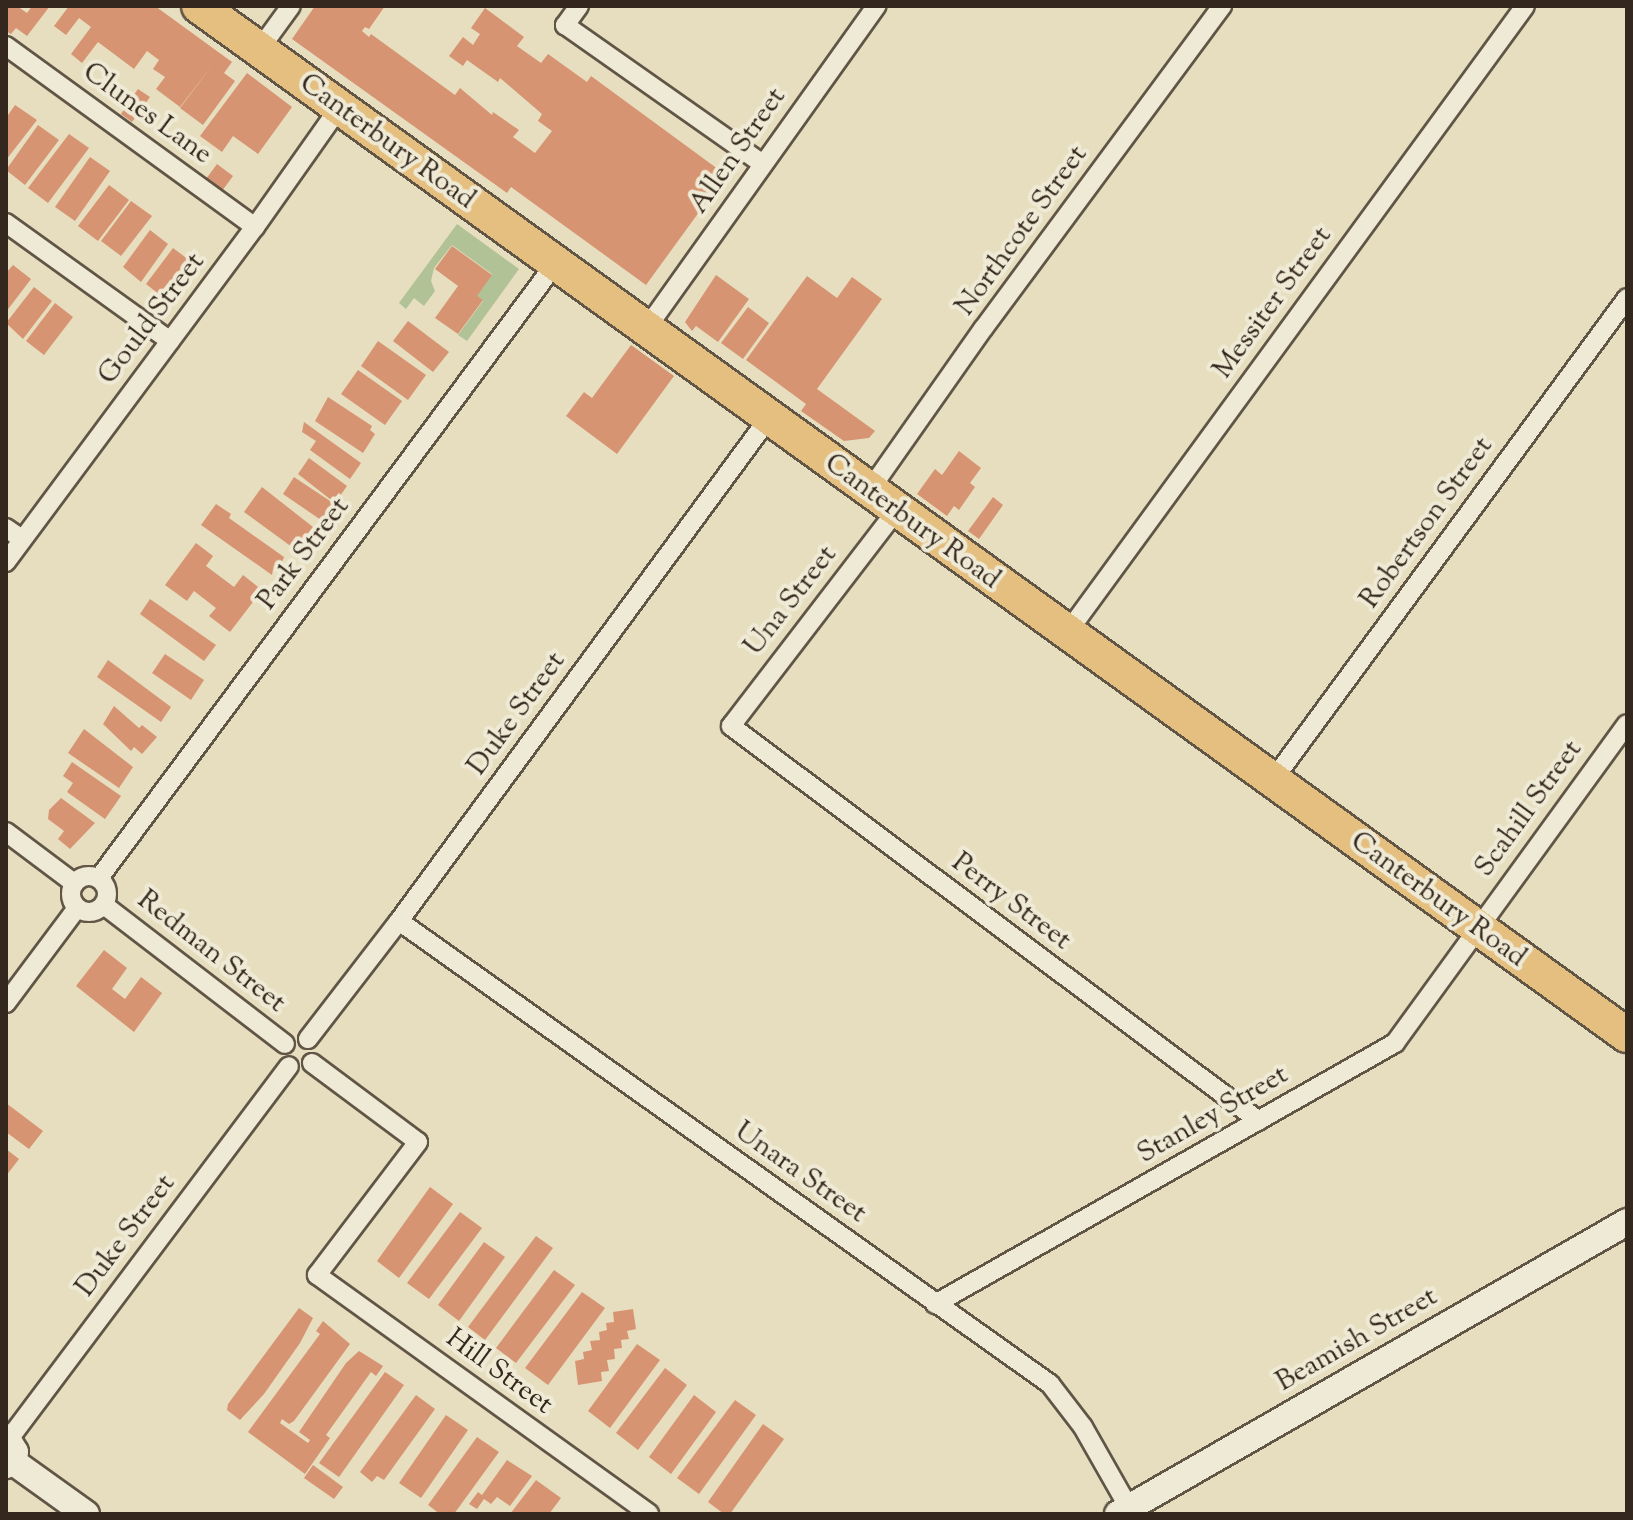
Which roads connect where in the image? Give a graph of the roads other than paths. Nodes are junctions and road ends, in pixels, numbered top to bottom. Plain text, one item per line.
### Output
1 (199, 6) edge
2 (291, 6) edge
3 (579, 6) edge
4 (876, 6) edge
5 (1222, 6) edge
6 (1525, 6) edge
7 (6, 46) edge
8 (259, 50) junction
9 (339, 108) junction
10 (763, 164) junction
11 (6, 223) edge
12 (255, 227) junction
13 (555, 264) junction
14 (1627, 298) edge
15 (646, 329) junction
16 (170, 341) junction
17 (768, 419) junction
18 (869, 491) junction
19 (896, 511) junction
20 (6, 528) edge
21 (22, 539) junction
22 (6, 562) edge
23 (1067, 633) junction
24 (1627, 724) edge
25 (731, 726) joint
26 (1273, 780) junction
27 (6, 832) edge
28 (99, 878) junction
29 (74, 883) junction
30 (104, 905) junction
31 (77, 908) junction
32 (399, 921) junction
33 (1477, 928) junction
34 (6, 1003) edge
35 (1627, 1035) edge
36 (308, 1039) junction
37 (285, 1044) junction
38 (312, 1063) junction
39 (289, 1066) junction
40 (1259, 1121) junction
41 (1624, 1229) edge
42 (935, 1304) junction
43 (8, 1451) edge
44 (1123, 1511) edge
45 (86, 1514) edge
46 (649, 1514) edge

1 - 8 highway, Canterbury Road
2 - 8 street
3 - 10 street
4 - 10 street, Allen Street
5 - 18 street, Northcote Street
6 - 23 street, Messiter Street
7 - 12 street, Clunes Lane
8 - 9 highway, Canterbury Road
9 - 12 street, Gould Street
9 - 13 highway, Canterbury Road
10 - 15 street, Allen Street
11 - 16 street
12 - 16 street, Gould Street
13 - 15 highway, Canterbury Road
13 - 28 street, Park Street
14 - 26 street, Robertson Street
15 - 17 highway, Canterbury Road
16 - 21 street, Gould Street
17 - 18 highway, Canterbury Road
17 - 32 street, Duke Street
18 - 19 highway, Canterbury Road
19 - 23 highway, Canterbury Road
19 - 25 street, Una Street
20 - 21 street
21 - 22 street, Gould Street
23 - 26 highway, Canterbury Road
24 - 33 street, Scahill Street
25 - 40 street, Perry Street
26 - 33 highway, Canterbury Road
27 - 29 street
28 - 29 street
28 - 30 street
29 - 31 street
30 - 31 street
30 - 37 street, Redman Street
31 - 34 street
32 - 36 street, Duke Street
32 - 42 street, Unara Street
33 - 35 highway, Canterbury Road
33 - 40 street, Stanley Street
36 - 37 street
36 - 38 street
37 - 39 street
38 - 39 street
38 - 46 street, Hill Street
39 - 43 street, Duke Street
40 - 42 street, Stanley Street
41 - 44 main road, Beamish Street
42 - 44 street, Unara Street
43 - 45 main road

